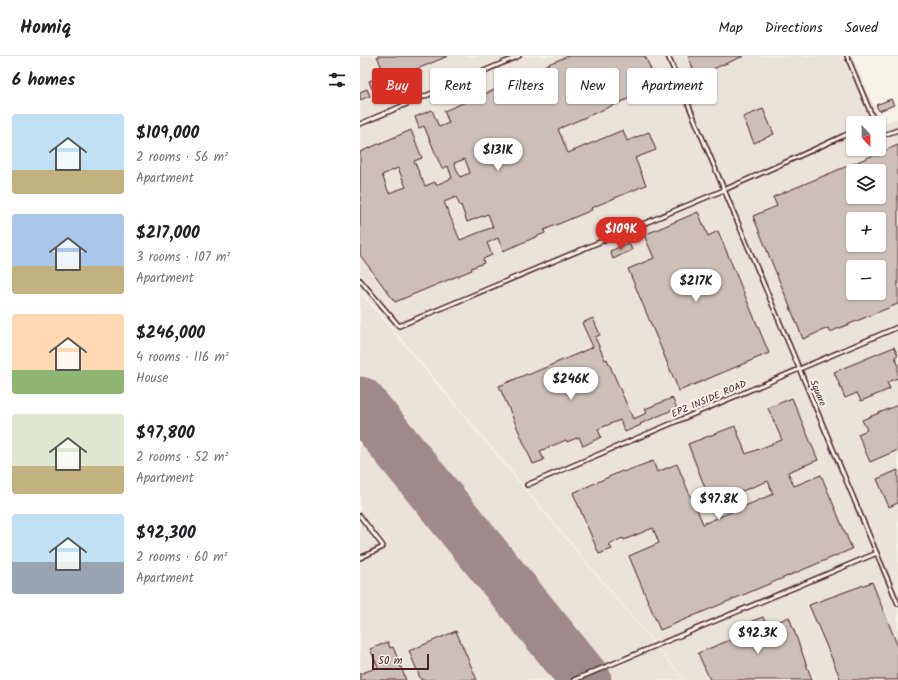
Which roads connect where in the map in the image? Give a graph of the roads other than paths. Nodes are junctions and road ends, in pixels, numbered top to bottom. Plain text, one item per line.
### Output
1 (519, 56) edge
2 (668, 56) edge
3 (847, 56) edge
4 (872, 116) edge
5 (360, 124) edge
6 (898, 130) edge
7 (886, 133) edge
8 (846, 135) edge
9 (724, 190) junction
10 (360, 280) edge
11 (897, 327) edge
12 (898, 333) edge
13 (799, 369) junction
14 (527, 485) dead end
15 (360, 516) edge
16 (877, 553) junction
17 (360, 558) edge
18 (898, 589) edge
19 (893, 592) junction
20 (898, 604) edge
21 (574, 680) edge

1 - 5 lane
2 - 9 lane, Square
3 - 4 lane
6 - 7 lane
8 - 9 lane
9 - 10 lane
9 - 13 lane, Square
11 - 12 lane
11 - 13 lane, EPZ INSIDE ROAD
13 - 14 lane, EPZ INSIDE ROAD
13 - 16 lane, Square
15 - 17 lane
16 - 19 lane, Square
16 - 21 lane
18 - 19 lane
19 - 20 lane, Square

